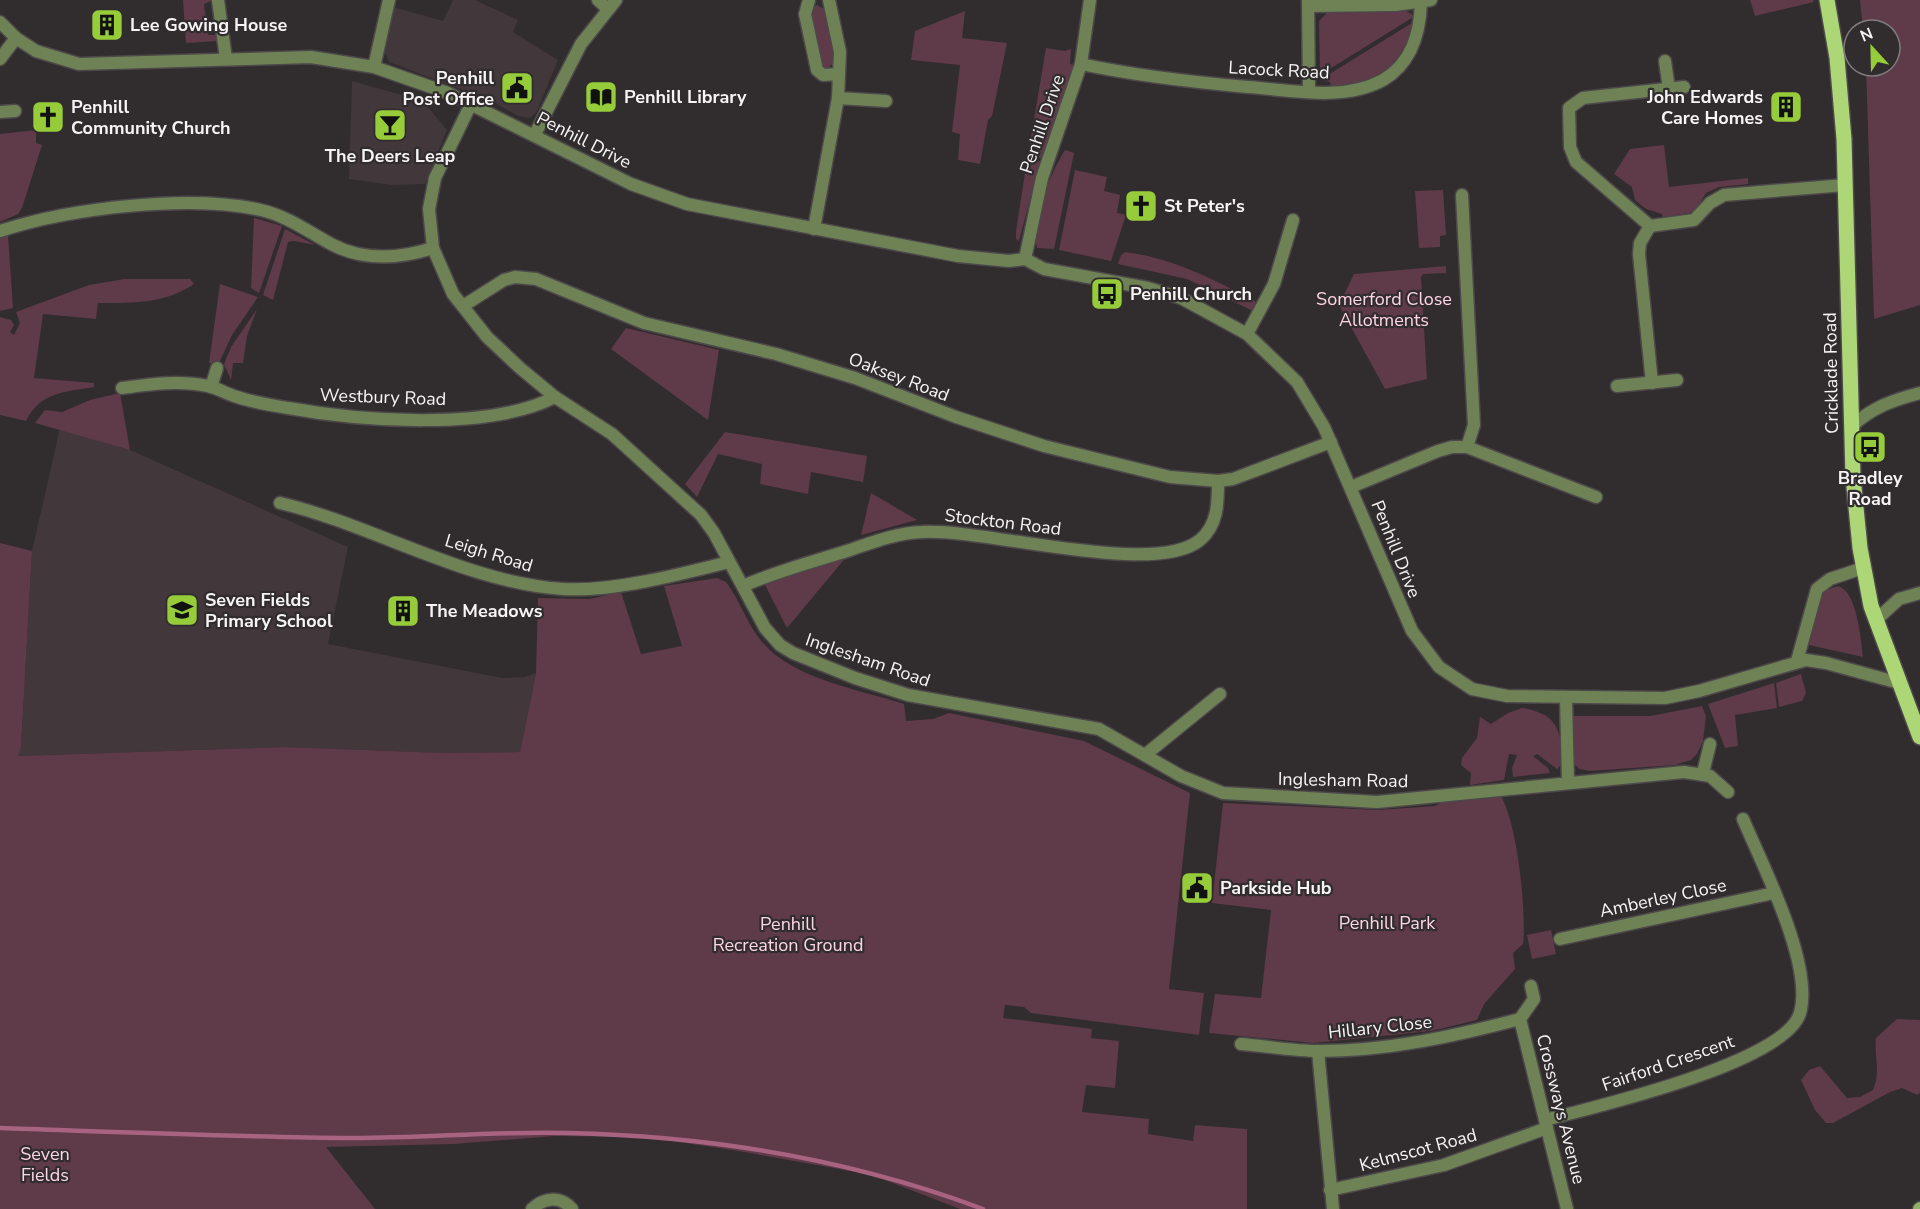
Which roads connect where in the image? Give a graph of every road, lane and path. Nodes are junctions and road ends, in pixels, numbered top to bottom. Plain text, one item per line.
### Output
1 (218, 0) edge
2 (389, 0) edge
3 (598, 0) edge
4 (809, 0) edge
5 (829, 0) edge
6 (1090, 0) edge
7 (1827, 0) edge
8 (1426, 1) edge
9 (1308, 3) edge
10 (612, 4) edge
11 (0, 22) edge
12 (16, 38) junction
13 (0, 59) edge
14 (226, 59) junction
15 (1665, 61) dead end
16 (1081, 64) junction
17 (374, 67) junction
18 (839, 74) junction
19 (1684, 87) dead end
20 (1669, 89) junction
21 (1309, 91) junction
22 (838, 98) junction
23 (886, 100) dead end
24 (471, 104) junction
25 (15, 111) dead end
26 (0, 112) edge
27 (535, 134) junction
28 (1845, 185) junction
29 (1462, 195) dead end
30 (1293, 220) dead end
31 (1650, 226) junction
32 (814, 229) junction
33 (0, 231) edge
34 (433, 249) junction
35 (1025, 259) junction
36 (463, 306) junction
37 (1247, 334) junction
38 (217, 368) dead end
39 (1677, 380) dead end
40 (1652, 383) junction
41 (211, 387) junction
42 (1617, 387) dead end
43 (122, 388) dead end
44 (1920, 393) edge
45 (555, 397) junction
46 (1852, 426) junction
47 (1331, 442) junction
48 (1467, 447) junction
49 (1218, 481) junction
50 (1351, 488) junction
51 (1596, 497) dead end
52 (280, 503) dead end
53 (729, 562) junction
54 (1863, 568) junction
55 (743, 586) junction
56 (1920, 593) edge
57 (1876, 620) junction
58 (1797, 661) junction
59 (1899, 683) junction
60 (1220, 694) dead end
61 (1566, 698) junction
62 (1920, 737) edge
63 (1710, 744) dead end
64 (1145, 755) junction
65 (1703, 773) junction
66 (1568, 782) junction
67 (1728, 792) dead end
68 (1743, 819) dead end
69 (1774, 893) junction
70 (1560, 939) dead end
71 (1531, 986) dead end
72 (1521, 1019) junction
73 (1241, 1044) dead end
74 (1318, 1051) junction
75 (1546, 1124) junction
76 (1330, 1190) junction
77 (532, 1209) edge
78 (572, 1209) edge
79 (1333, 1209) edge
80 (1567, 1209) edge

1 - 14 street
2 - 17 street
3 - 10 street
4 - 18 street
5 - 18 street
6 - 16 street, Penhill Drive
7 - 28 main road, Cricklade Road
8 - 9 street
8 - 21 street, Lacock Road
9 - 21 street
10 - 27 street
11 - 12 street, Penhill Drive
12 - 13 street
12 - 14 street, Penhill Drive
14 - 17 street, Penhill Drive
15 - 20 street
16 - 21 street, Lacock Road
16 - 35 street, Penhill Drive
17 - 24 street, Penhill Drive
18 - 22 street
19 - 20 street
20 - 31 street
22 - 23 street
22 - 32 street
24 - 27 street, Penhill Drive
24 - 34 street, Inglesham Road
25 - 26 street
27 - 32 street, Penhill Drive
28 - 31 street
28 - 46 main road, Cricklade Road
29 - 48 street
30 - 37 street
31 - 40 street
32 - 35 street, Penhill Drive
33 - 34 street
34 - 36 street, Inglesham Road
35 - 37 street, Penhill Drive
36 - 45 street, Inglesham Road
36 - 49 street, Oaksey Road
37 - 47 street, Penhill Drive
38 - 41 street
39 - 40 street
40 - 42 street
41 - 43 street, Westbury Road
41 - 45 street, Westbury Road
44 - 46 street
45 - 53 street, Inglesham Road
46 - 54 main road, Cricklade Road
47 - 49 street, Oaksey Road
47 - 50 street, Penhill Drive
48 - 50 street
48 - 51 street
49 - 55 street, Stockton Road
50 - 61 street, Penhill Drive
52 - 53 street, Leigh Road
53 - 55 street, Inglesham Road
54 - 57 main road, Cricklade Road
54 - 58 street
55 - 64 street, Inglesham Road
56 - 57 street
57 - 59 main road, Cricklade Road
58 - 59 street, Penhill Drive
58 - 61 street, Penhill Drive
59 - 62 main road, Cricklade Road
60 - 64 street
61 - 66 street
63 - 65 street
64 - 66 street, Inglesham Road
65 - 66 street
65 - 67 street
68 - 69 street, Fairford Crescent
69 - 70 street, Amberley Close
69 - 75 street, Fairford Crescent
71 - 72 street, Crossways Avenue
72 - 74 street, Hillary Close
72 - 75 street, Crossways Avenue
73 - 74 street, Hillary Close
74 - 76 street
75 - 76 street, Kelmscot Road
75 - 80 street, Crossways Avenue
76 - 79 street
77 - 78 street

